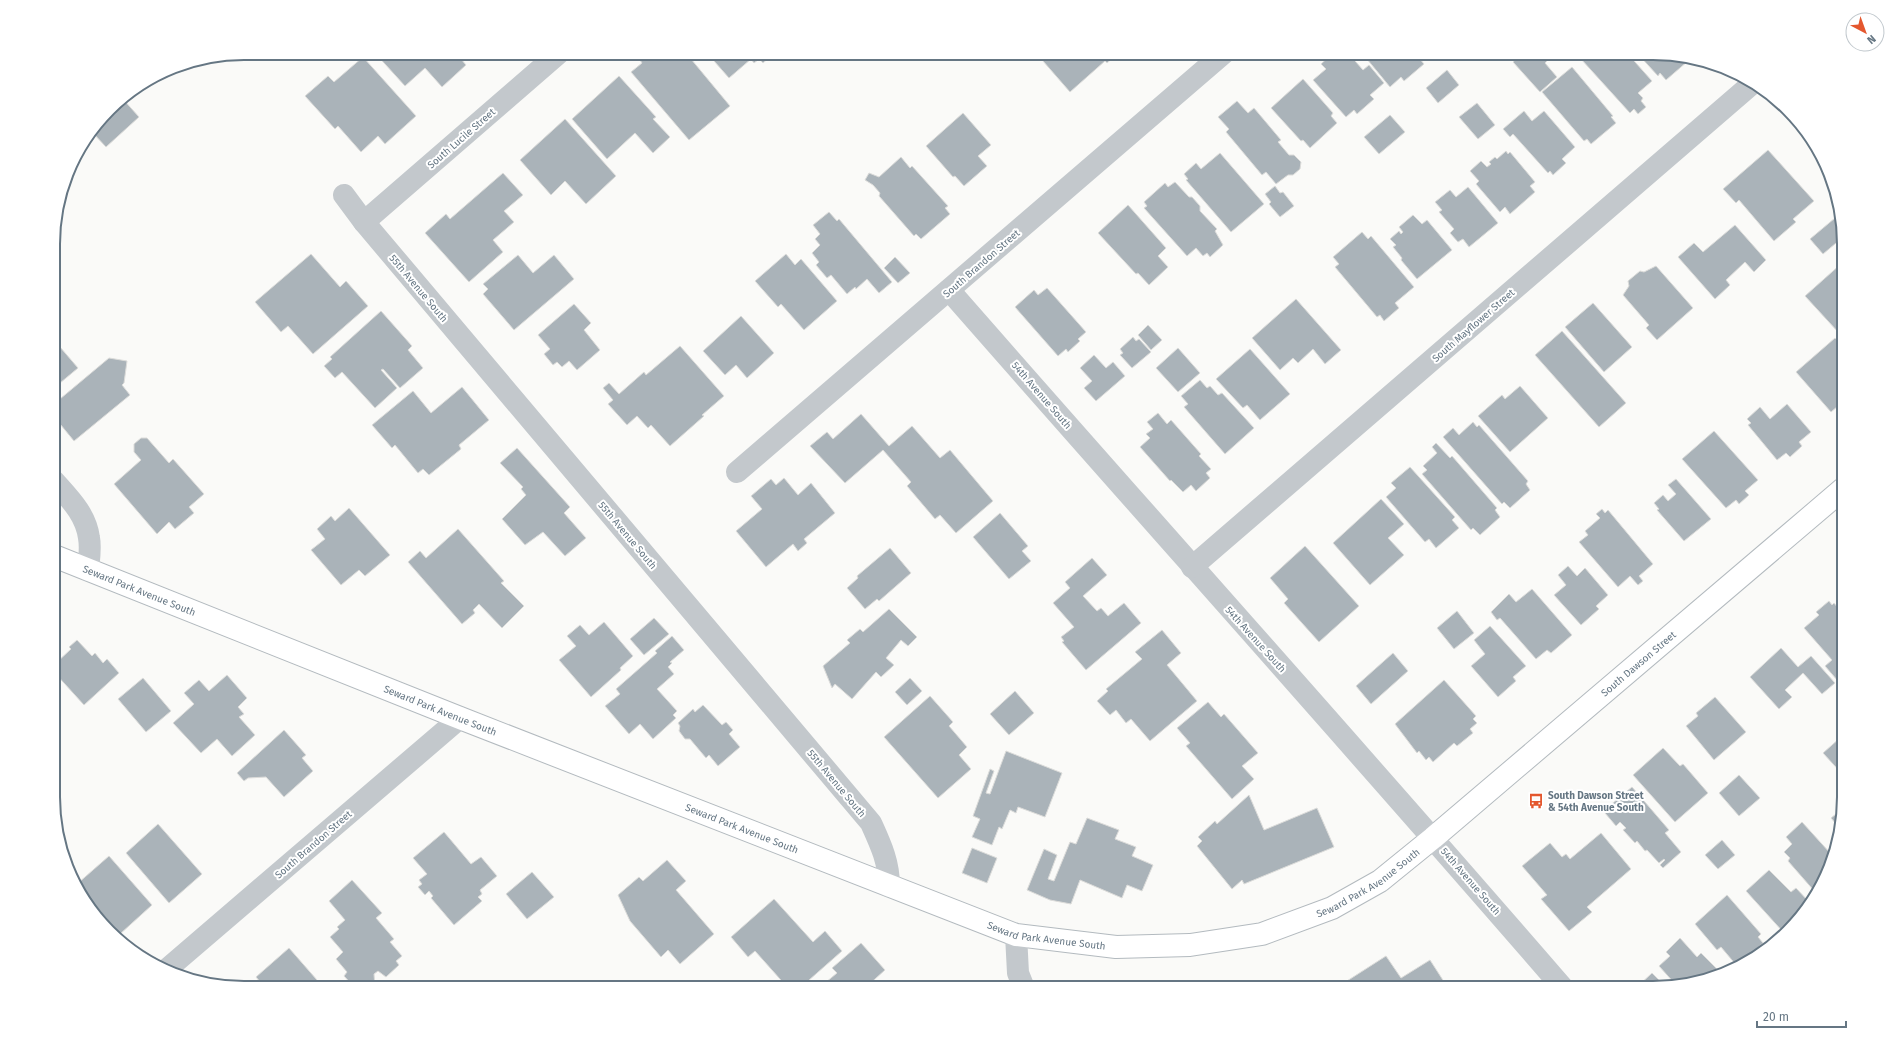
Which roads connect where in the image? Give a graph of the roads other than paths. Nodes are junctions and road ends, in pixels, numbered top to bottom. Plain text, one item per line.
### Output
1 (551, 60) edge
2 (1216, 60) edge
3 (1748, 87) edge
4 (344, 195) dead end
5 (364, 222) junction
6 (949, 290) junction
7 (737, 472) dead end
8 (60, 487) edge
9 (1837, 493) edge
10 (60, 558) edge
11 (1192, 567) junction
12 (88, 570) junction
13 (460, 718) junction
14 (1433, 838) junction
15 (889, 886) junction
16 (1016, 936) junction
17 (171, 966) edge
18 (1021, 981) edge
19 (1557, 981) edge

1 - 5 street, South Lucile Street
2 - 6 street, South Brandon Street
3 - 11 street, South Mayflower Street
4 - 5 street, 55th Avenue South
5 - 15 street, 55th Avenue South
6 - 7 street, South Brandon Street
6 - 11 street, 54th Avenue South
8 - 12 street
9 - 14 street, South Dawson Street
10 - 12 street, Seward Park Avenue South
11 - 14 street, 54th Avenue South
12 - 13 street, Seward Park Avenue South
13 - 15 street, Seward Park Avenue South
13 - 17 street, South Brandon Street
14 - 16 street, Seward Park Avenue South
14 - 19 street, 54th Avenue South
15 - 16 street, Seward Park Avenue South
16 - 18 street

